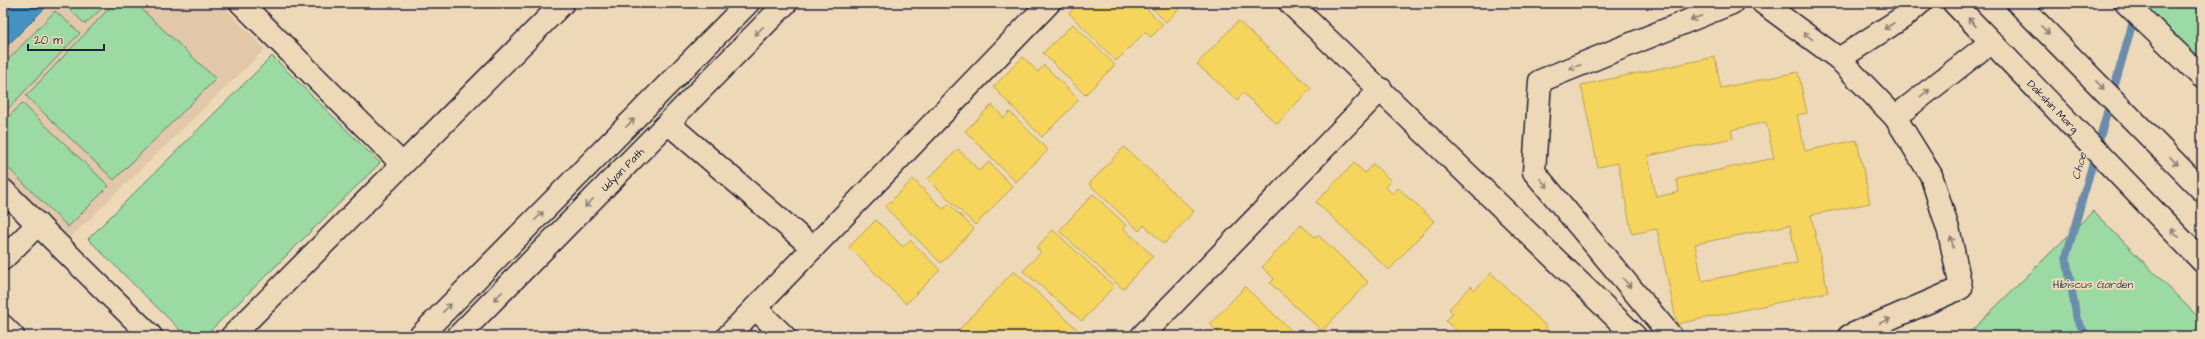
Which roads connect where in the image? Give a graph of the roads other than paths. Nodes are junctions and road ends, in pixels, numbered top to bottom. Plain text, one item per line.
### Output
1 (563, 3) edge
2 (748, 3) edge
3 (786, 3) edge
4 (1049, 3) edge
5 (1290, 3) edge
6 (1732, 3) edge
7 (1763, 3) edge
8 (1920, 3) edge
9 (1954, 3) edge
10 (2018, 3) edge
11 (2126, 3) edge
12 (247, 5) edge
13 (1991, 42) junction
14 (1839, 58) junction
15 (2202, 77) edge
16 (1381, 89) junction
17 (1895, 117) junction
18 (668, 123) junction
19 (402, 164) junction
20 (3, 190) edge
21 (2202, 190) edge
22 (38, 224) junction
23 (813, 248) junction
24 (3, 259) edge
25 (2202, 261) edge
26 (755, 308) junction
27 (3, 326) edge
28 (13, 336) edge
29 (151, 336) edge
30 (232, 336) edge
31 (420, 336) edge
32 (458, 336) edge
33 (728, 336) edge
34 (784, 336) edge
35 (1142, 336) edge
36 (1635, 336) edge
37 (1671, 336) edge
38 (1849, 336) edge

1 - 19 street
31 -> 2 street
3 -> 18 street, Udyan Path
4 - 23 street
5 - 16 street
6 -> 37 street
14 -> 7 street
8 -> 14 street
13 -> 9 street, Dakshin Marg
10 -> 21 street
11 - 15 street
12 - 19 street
17 -> 13 street
25 -> 13 street, Dakshin Marg
14 - 17 street
16 - 35 street
16 - 36 street
38 -> 17 street
18 - 23 street
18 -> 32 street, Udyan Path
19 - 30 street
20 - 22 street
22 - 24 street
22 - 29 street
23 - 26 street
26 - 33 street
26 - 34 street
27 - 28 street

